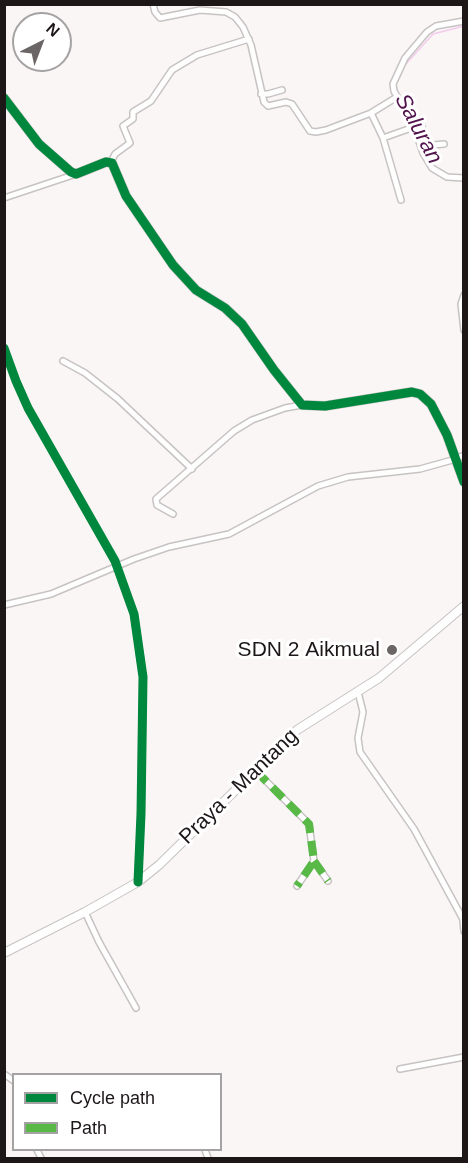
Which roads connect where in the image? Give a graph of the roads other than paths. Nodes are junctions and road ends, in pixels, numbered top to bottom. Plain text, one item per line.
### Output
1 (153, 4) edge
2 (464, 21) edge
3 (249, 39) junction
4 (282, 90) dead end
5 (261, 94) junction
6 (397, 97) junction
7 (4, 98) edge
8 (371, 113) junction
9 (413, 119) junction
10 (414, 127) junction
11 (383, 138) junction
12 (444, 144) dead end
13 (111, 162) junction
14 (76, 174) junction
15 (464, 178) edge
16 (4, 198) edge
17 (400, 200) dead end
18 (464, 295) edge
19 (464, 330) edge
20 (4, 348) edge
21 (63, 362) dead end
22 (302, 405) junction
23 (460, 457) edge
24 (192, 469) junction
25 (464, 482) edge
26 (173, 514) dead end
27 (117, 567) junction
28 (4, 605) edge
29 (464, 606) edge
30 (358, 692) junction
31 (256, 771) junction
32 (314, 861) junction
33 (328, 881) dead end
34 (138, 882) junction
35 (297, 886) dead end
36 (464, 908) edge
37 (457, 909) junction
38 (85, 912) junction
39 (463, 921) edge
40 (464, 931) edge
41 (4, 953) edge
42 (136, 1008) dead end
43 (464, 1057) edge
44 (400, 1069) dead end

1 - 3 street
2 - 6 street
3 - 5 street
3 - 13 street
4 - 5 street
5 - 8 street
6 - 8 street
6 - 9 street
7 - 14 street
8 - 11 street
9 - 10 street
9 - 12 street
10 - 11 street
10 - 15 street
11 - 17 street
13 - 14 street
13 - 22 street
14 - 16 street
18 - 19 street
20 - 27 street
21 - 24 street
22 - 23 street
22 - 24 street
23 - 25 street
23 - 27 street
24 - 26 street
27 - 28 street
27 - 34 street
29 - 30 main road, Praya - Mantang
30 - 31 main road, Praya - Mantang
30 - 37 street
31 - 32 street
31 - 34 main road, Praya - Mantang
32 - 33 street
32 - 35 street
34 - 38 main road, Praya - Mantang
36 - 37 street
37 - 39 street
38 - 41 main road, Praya - Mantang
38 - 42 street
39 - 40 street
43 - 44 street

